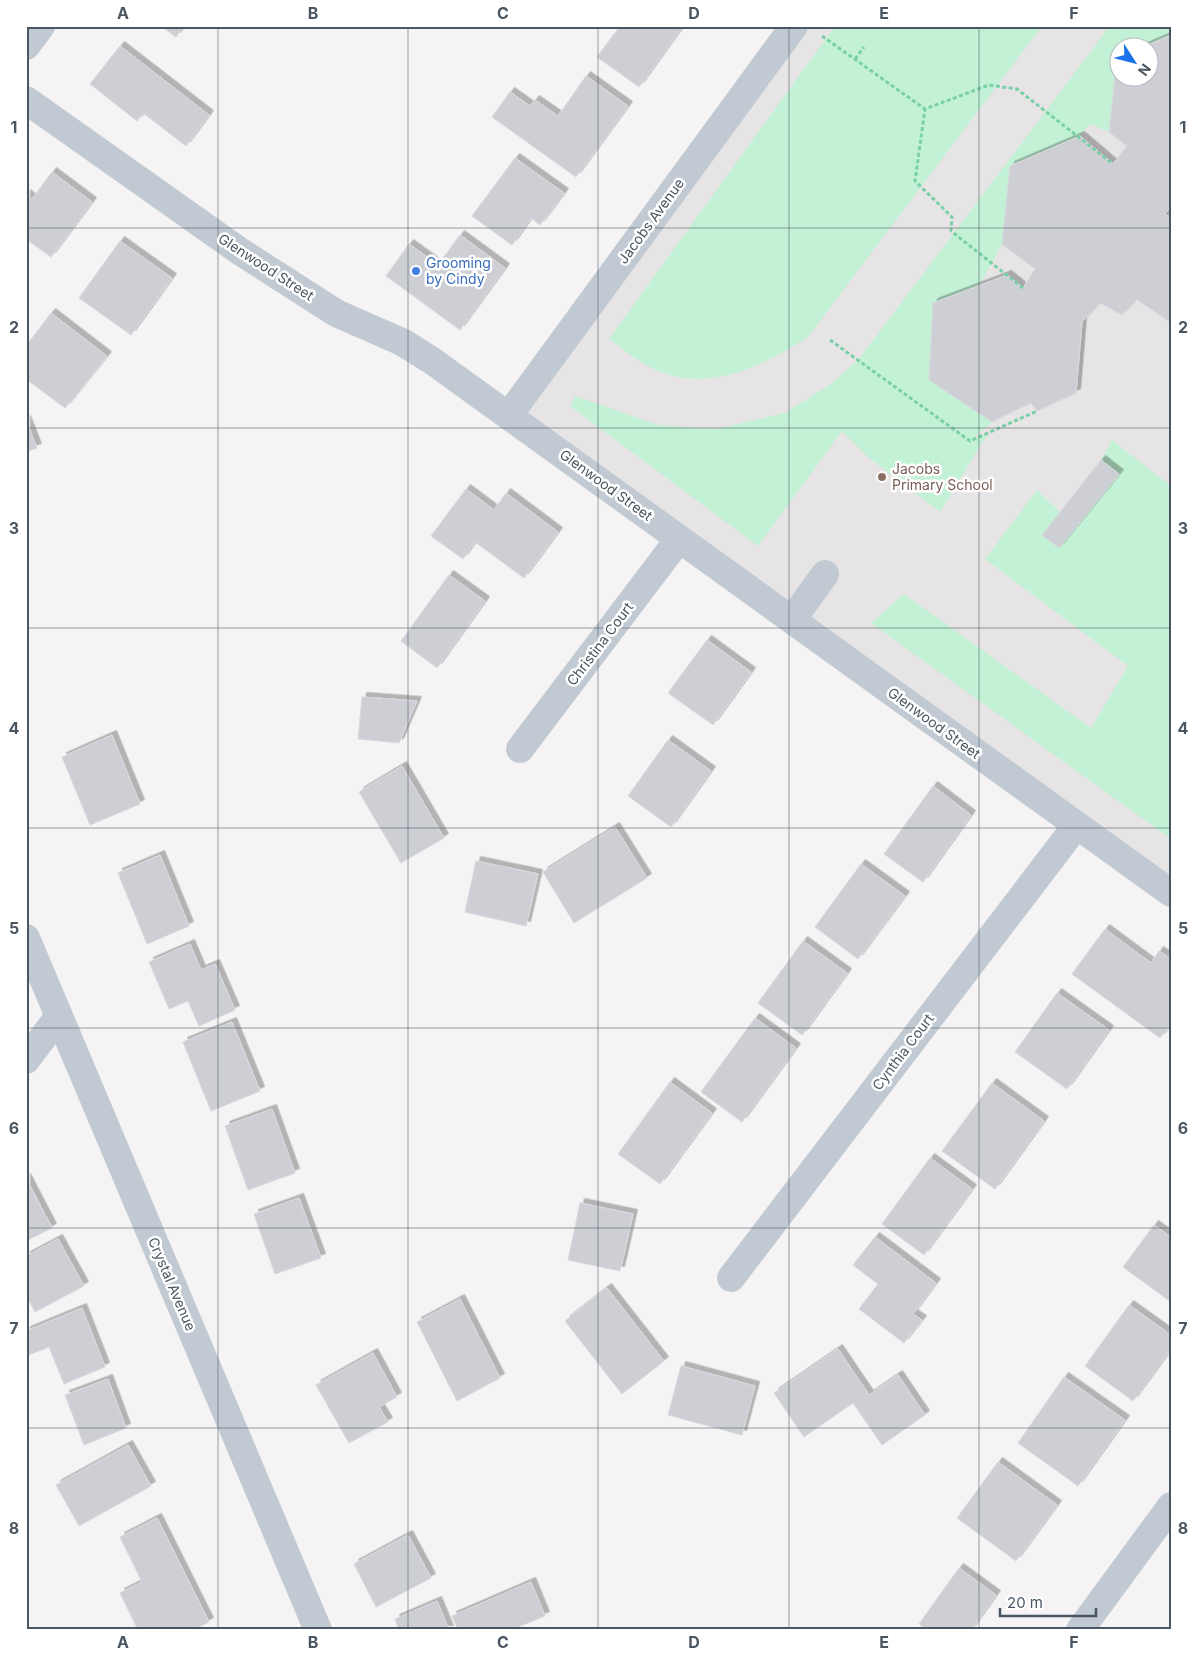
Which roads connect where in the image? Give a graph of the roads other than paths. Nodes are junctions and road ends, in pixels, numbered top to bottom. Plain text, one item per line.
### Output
1 (41, 26) edge
2 (805, 29) edge
3 (26, 46) edge
4 (26, 100) edge
5 (509, 415) junction
6 (679, 539) junction
7 (825, 574) dead end
8 (792, 620) junction
9 (520, 748) dead end
10 (1076, 826) junction
11 (1171, 893) edge
12 (26, 938) edge
13 (60, 1016) junction
14 (26, 1060) edge
15 (731, 1278) dead end
16 (1171, 1506) edge
17 (318, 1630) edge
18 (1080, 1630) edge

1 - 3 street
2 - 5 street, Jacobs Avenue
4 - 5 street, Glenwood Street
5 - 6 street, Glenwood Street
6 - 8 street, Glenwood Street
6 - 9 street, Christina Court
7 - 8 street
8 - 10 street, Glenwood Street
10 - 11 street, Glenwood Street
10 - 15 street, Cynthia Court
12 - 13 street, Crystal Avenue
13 - 14 street
13 - 17 street, Crystal Avenue
16 - 18 street

